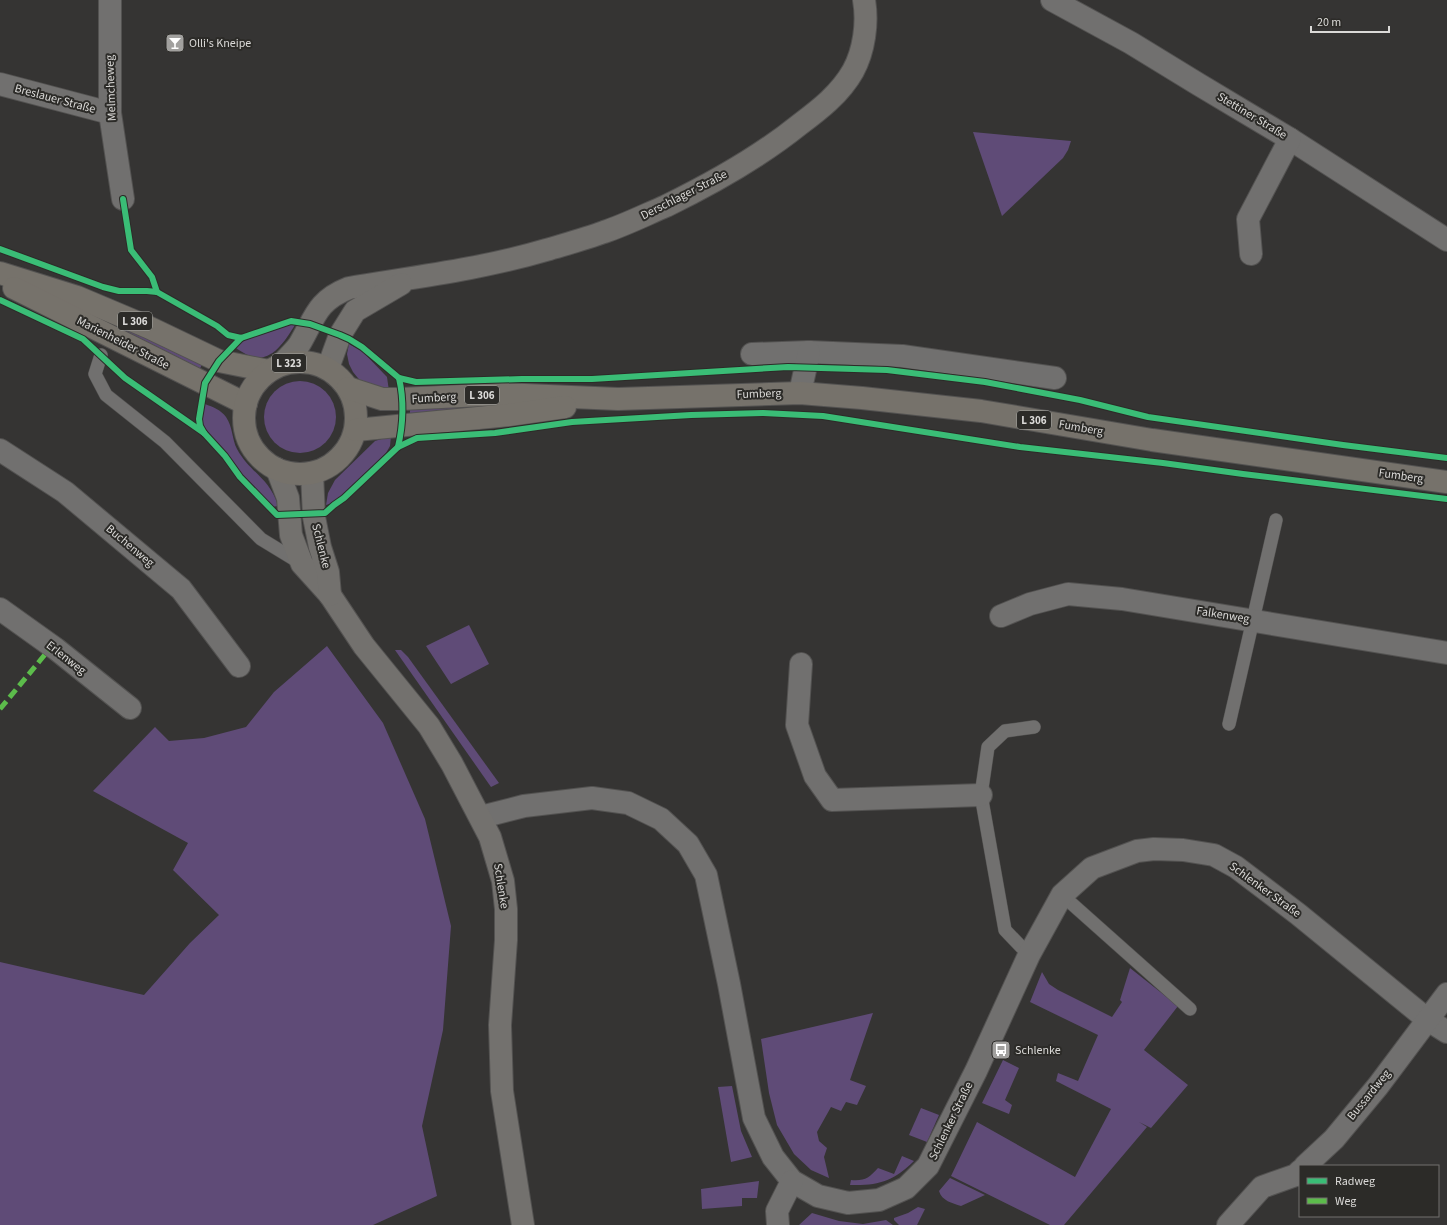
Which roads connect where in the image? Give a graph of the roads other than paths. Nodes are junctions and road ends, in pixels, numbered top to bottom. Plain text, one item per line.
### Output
1 (110, 0) edge
2 (864, 0) edge
3 (1052, 0) edge
4 (0, 84) edge
5 (110, 113) junction
6 (1290, 139) junction
7 (123, 199) dead end
8 (1447, 240) edge
9 (1251, 254) dead end
10 (0, 273) edge
11 (412, 278) junction
12 (0, 282) edge
13 (809, 352) junction
14 (752, 354) dead end
15 (102, 356) dead end
16 (275, 367) junction
17 (328, 368) junction
18 (1056, 378) dead end
19 (348, 388) junction
20 (800, 392) junction
21 (618, 399) junction
22 (246, 404) junction
23 (356, 430) junction
24 (0, 450) edge
25 (276, 469) junction
26 (312, 473) junction
27 (1447, 482) edge
28 (1276, 520) dead end
29 (302, 564) junction
30 (330, 595) junction
31 (0, 609) edge
32 (1001, 616) dead end
33 (1254, 620) junction
34 (1447, 653) edge
35 (801, 664) dead end
36 (239, 666) dead end
37 (130, 708) dead end
38 (1229, 724) dead end
39 (1034, 727) dead end
40 (981, 795) junction
41 (481, 817) junction
42 (1062, 895) junction
43 (1029, 955) junction
44 (1447, 994) edge
45 (1190, 1009) dead end
46 (1428, 1020) junction
47 (1447, 1032) edge
48 (1306, 1165) edge
49 (1299, 1172) edge
50 (792, 1181) junction
51 (523, 1225) edge
52 (778, 1225) edge
53 (1228, 1225) edge

1 - 5 street, Melmcheweg
2 - 11 main road, Derschlager Straße / L 323
3 - 6 street, Stettiner Straße
4 - 5 street, Breslauer Straße
5 - 7 street, Melmcheweg
6 - 8 street, Stettiner Straße
6 - 9 street
10 - 16 main road, Marienheider Straße / L 306
11 - 16 main road, Derschlager Straße / L 323
11 - 17 main road, Derschlager Straße / L 323
12 - 22 main road, Marienheider Straße / L 306
13 - 14 street
13 - 18 street
13 - 20 street
15 - 29 lane
16 - 17 main road, L 323
16 - 22 main road, L 323
17 - 19 main road, L 323
19 - 21 main road, Fumberg / L 306
19 - 23 main road, L 323
20 - 21 main road, Fumberg / L 306
20 - 27 main road, Fumberg / L 306
21 - 23 main road, Fumberg / L 306
22 - 25 main road, L 323
23 - 26 main road, L 323
24 - 36 street, Buchenweg
25 - 26 main road, L 323
25 - 29 main road, Schlenke
26 - 30 main road, Schlenke
28 - 33 lane
29 - 30 main road, Schlenke
30 - 41 main road, Schlenke
31 - 37 street, Erlenweg
32 - 33 street, Falkenweg
33 - 34 street, Falkenweg
33 - 38 lane
35 - 40 street
39 - 40 lane
40 - 43 lane
41 - 50 street, Schlenker Straße
41 - 51 main road, Schlenke
42 - 43 street, Schlenker Straße
42 - 45 lane
42 - 46 street, Schlenker Straße
43 - 50 street, Schlenker Straße
44 - 46 street
46 - 47 street, Schlenker Straße
46 - 48 street, Bussardweg
49 - 53 street
50 - 52 street

